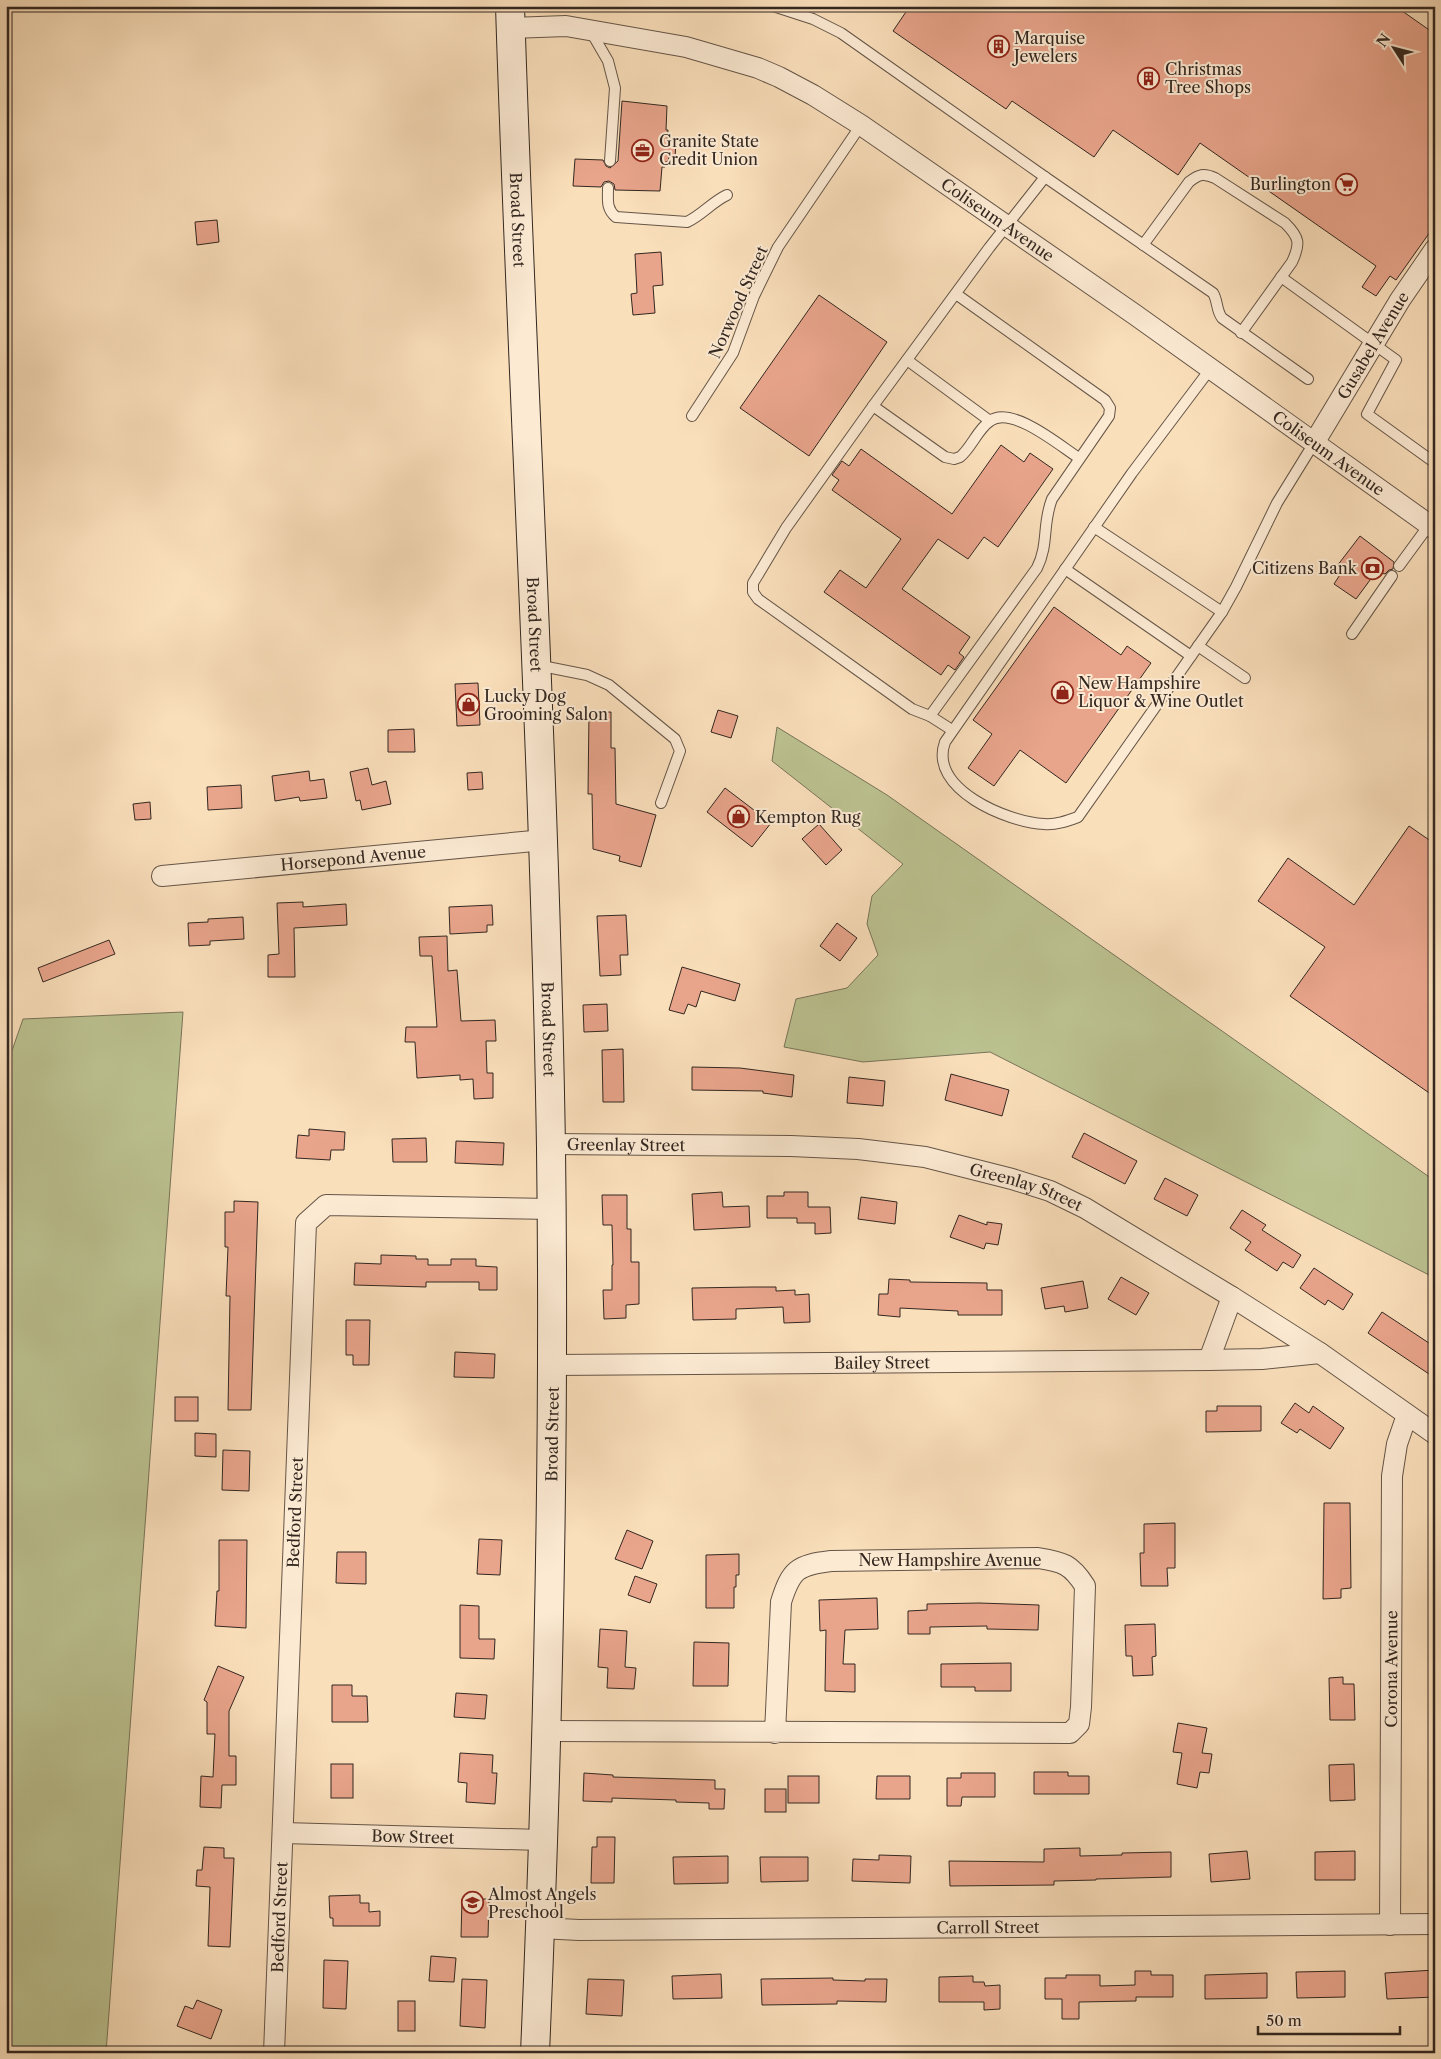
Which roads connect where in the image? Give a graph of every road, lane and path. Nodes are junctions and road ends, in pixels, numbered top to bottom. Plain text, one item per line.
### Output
1 (773, 6) edge
2 (511, 17) edge
3 (589, 30) junction
4 (861, 125) junction
5 (610, 161) dead end
6 (1045, 178) junction
7 (608, 188) dead end
8 (726, 195) dead end
9 (1007, 227) junction
10 (1143, 245) junction
11 (1435, 249) edge
12 (1281, 277) junction
13 (956, 294) junction
14 (1241, 333) junction
15 (1374, 344) junction
16 (907, 360) junction
17 (1211, 368) junction
18 (1308, 379) dead end
19 (873, 406) junction
20 (692, 416) dead end
21 (990, 421) junction
22 (1314, 443) junction
23 (1079, 458) junction
24 (1435, 463) edge
25 (1094, 527) junction
26 (1432, 527) edge
27 (1400, 566) dead end
28 (1065, 569) junction
29 (1392, 576) dead end
30 (1222, 612) junction
31 (1352, 634) dead end
32 (1198, 646) junction
33 (1191, 656) junction
34 (536, 665) junction
35 (1245, 678) dead end
36 (930, 716) junction
37 (952, 730) junction
38 (661, 803) dead end
39 (544, 840) junction
40 (162, 876) dead end
41 (551, 1144) junction
42 (552, 1209) junction
43 (1232, 1297) junction
44 (1320, 1352) junction
45 (1209, 1360) junction
46 (553, 1365) junction
47 (1407, 1415) junction
48 (1435, 1434) edge
49 (548, 1731) junction
50 (775, 1733) junction
51 (283, 1833) junction
52 (542, 1840) junction
53 (1435, 1924) edge
54 (1390, 1925) junction
55 (540, 1928) junction
56 (274, 2053) edge
57 (534, 2053) edge

1 - 6 lane
2 - 3 street, Coliseum Avenue
2 - 34 main road, Broad Street
3 - 4 street, Coliseum Avenue
3 - 5 lane
4 - 9 street, Coliseum Avenue
4 - 20 lane, Norwood Street
6 - 9 lane
6 - 10 lane
7 - 8 lane
9 - 13 lane
9 - 17 street, Coliseum Avenue
10 - 12 lane
10 - 14 lane
11 - 15 street, Gusabel Avenue
12 - 14 lane
12 - 15 lane
13 - 16 lane
13 - 23 lane
14 - 18 lane
15 - 22 street, Gusabel Avenue
15 - 24 lane
16 - 19 lane
16 - 21 lane
17 - 22 street, Coliseum Avenue
17 - 25 lane
19 - 21 lane
19 - 36 lane
21 - 23 lane
22 - 26 street, Coliseum Avenue
22 - 30 lane
23 - 36 lane
25 - 28 lane
25 - 30 lane
26 - 27 lane
28 - 33 lane
28 - 37 lane
29 - 31 lane
30 - 32 lane
32 - 33 lane
32 - 35 lane
33 - 37 lane
34 - 38 lane
34 - 39 main road, Broad Street
36 - 37 lane
39 - 40 street, Horsepond Avenue
39 - 41 main road, Broad Street
41 - 42 main road, Broad Street
41 - 43 street, Greenlay Street
42 - 46 main road, Broad Street
42 - 51 street, Bedford Street
43 - 44 street, Greenlay Street
43 - 45 street
44 - 45 street, Bailey Street
44 - 47 street, Greenlay Street
45 - 46 street, Bailey Street
46 - 49 main road, Broad Street
47 - 48 street, Greenlay Street
47 - 54 street, Corona Avenue
49 - 50 street, New Hampshire Avenue
49 - 52 main road, Broad Street
50 - 50 street, New Hampshire Avenue
51 - 52 street, Bow Street
51 - 56 street, Bedford Street
52 - 55 main road, Broad Street
53 - 54 street, Carroll Street
54 - 55 street, Carroll Street
55 - 57 main road, Broad Street

